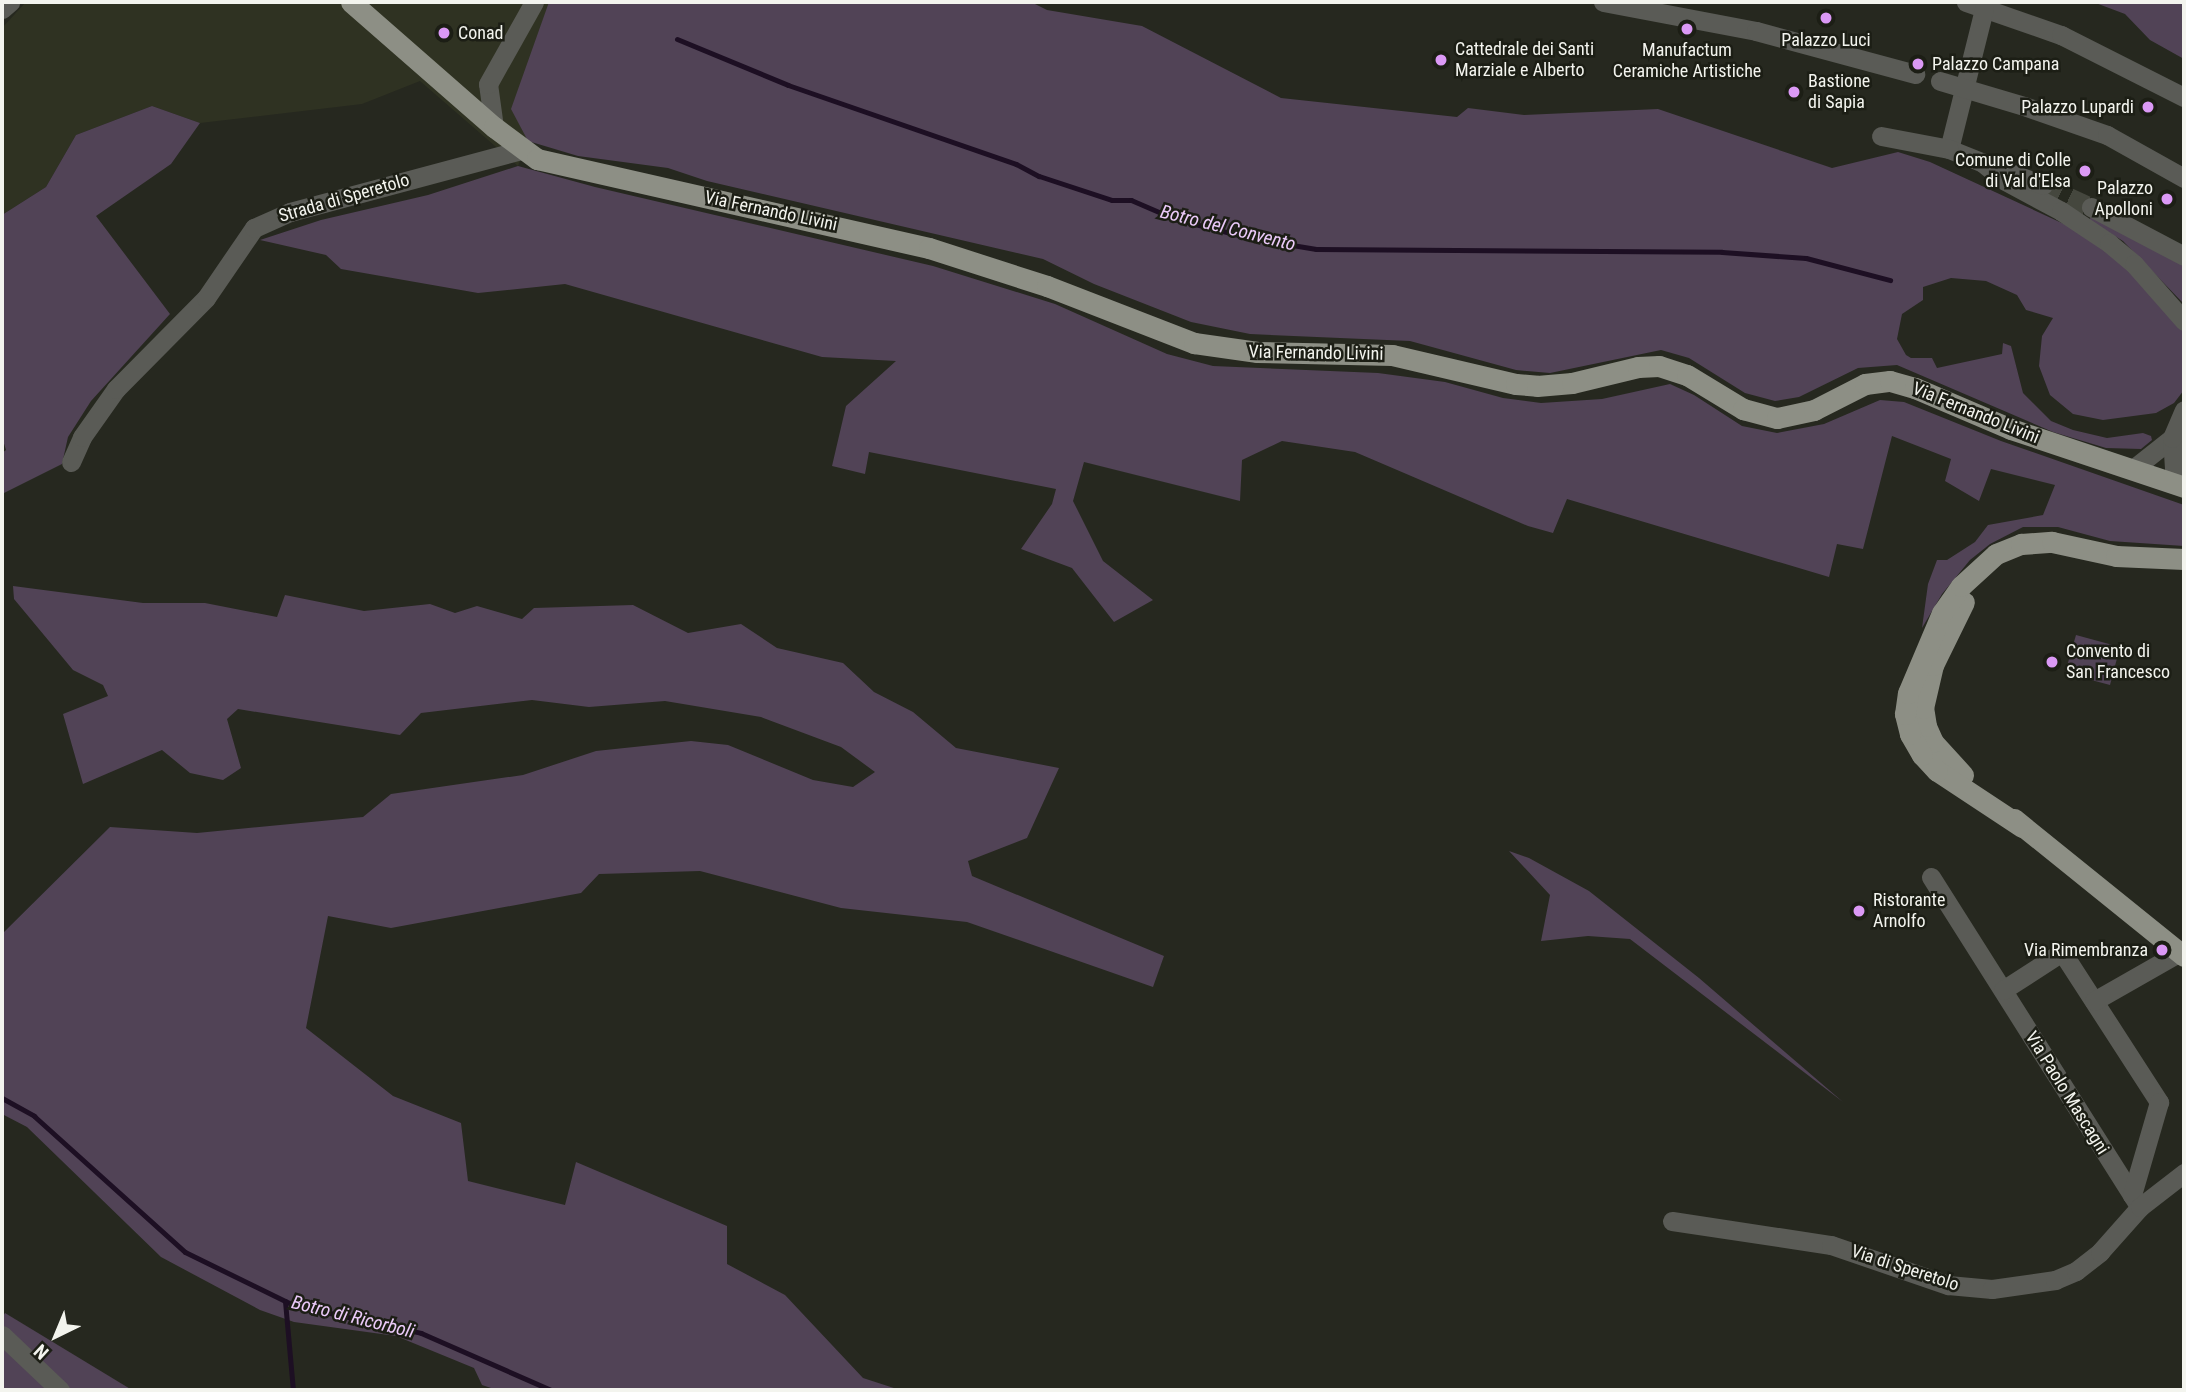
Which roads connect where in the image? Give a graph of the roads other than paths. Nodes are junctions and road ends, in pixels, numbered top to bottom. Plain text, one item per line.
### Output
1 (10, 2) edge
2 (351, 2) edge
3 (534, 2) edge
4 (1603, 2) edge
5 (1975, 6) edge
6 (2, 9) edge
7 (1915, 74) dead end
8 (1941, 81) dead end
9 (2184, 97) edge
10 (494, 127) junction
11 (1881, 136) dead end
12 (1949, 149) junction
13 (522, 150) junction
14 (1983, 163) junction
15 (2184, 178) edge
16 (2043, 185) tunnel mouth
17 (2091, 207) tunnel mouth
18 (2184, 256) edge
19 (2184, 321) edge
20 (2184, 410) edge
21 (2172, 438) junction
22 (72, 462) dead end
23 (2133, 470) junction
24 (2179, 485) edge
25 (2184, 559) edge
26 (1931, 877) dead end
27 (2182, 954) edge
28 (2003, 990) junction
29 (2094, 1001) junction
30 (2184, 1173) edge
31 (2136, 1201) junction
32 (1672, 1221) dead end
33 (2, 1335) edge
34 (60, 1390) edge

1 - 6 street
2 - 10 main road, Via Fernando Livini
3 - 10 street
4 - 7 street
5 - 9 street
5 - 12 street
8 - 15 street, bridge
10 - 13 main road, Via Fernando Livini
11 - 12 street
12 - 14 street
13 - 22 street, Strada di Speretolo
13 - 23 main road, Via Fernando Livini
14 - 16 street
14 - 19 street
17 - 18 street
20 - 21 street
21 - 23 street
21 - 24 street
23 - 24 main road, Via Fernando Livini
25 - 27 main road
26 - 28 street, Via Paolo Mascagni
27 - 29 street
28 - 29 street
28 - 31 street, Via Paolo Mascagni
29 - 31 street
30 - 31 street, Via di Speretolo
31 - 32 street, Via di Speretolo
33 - 34 street

